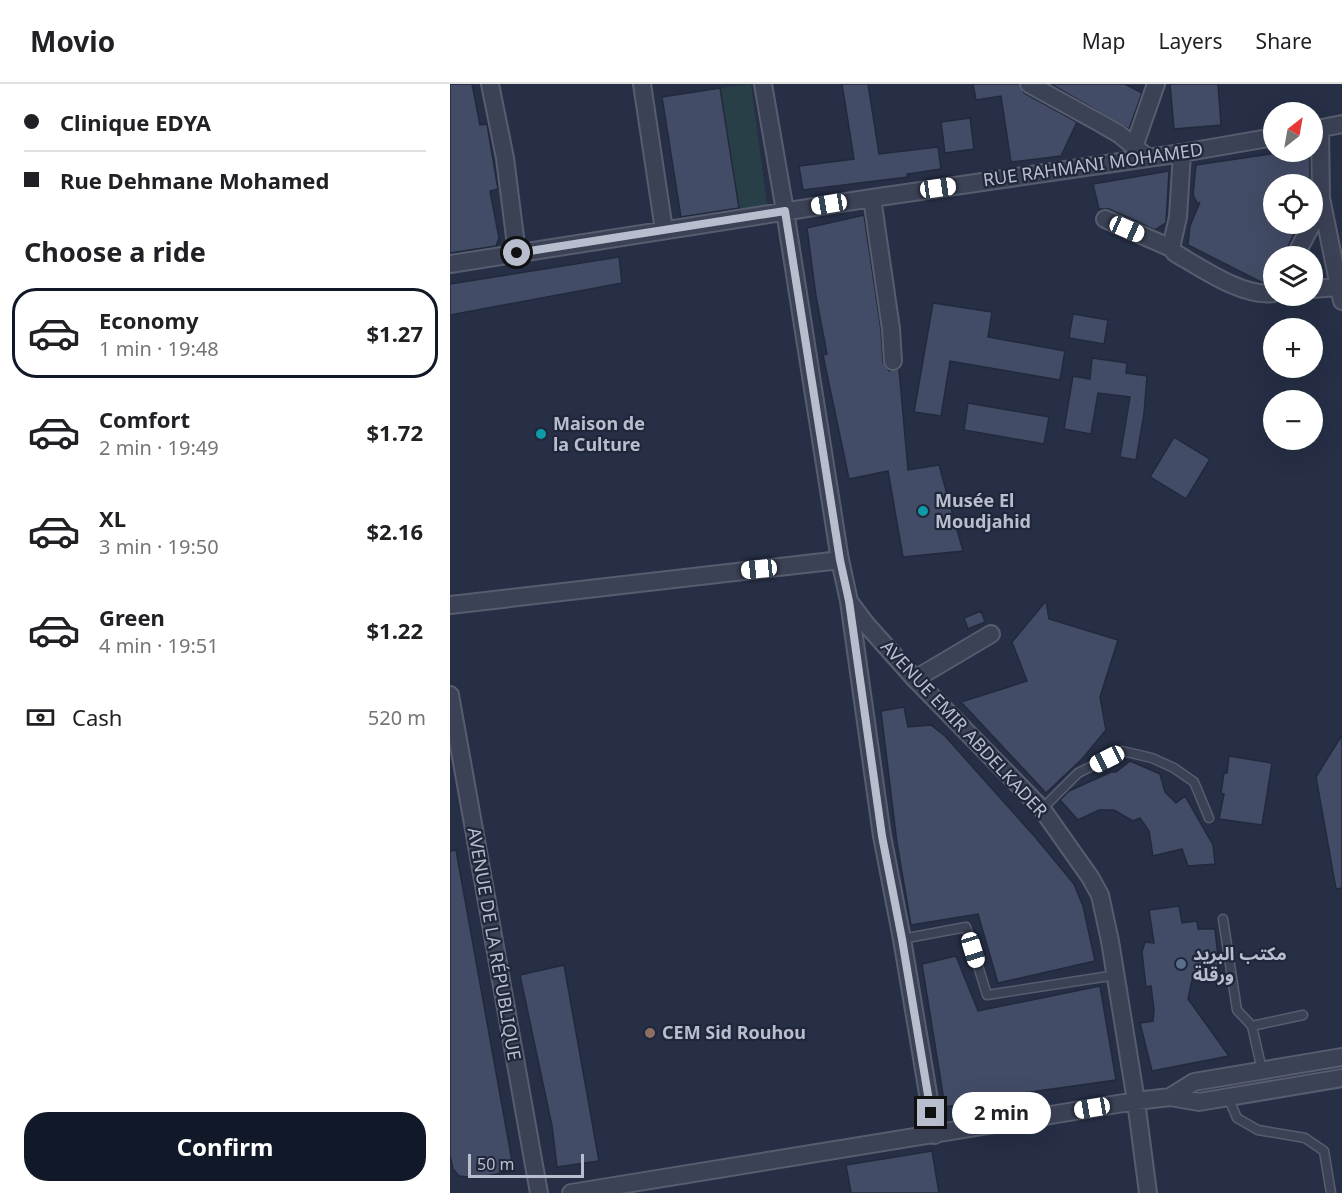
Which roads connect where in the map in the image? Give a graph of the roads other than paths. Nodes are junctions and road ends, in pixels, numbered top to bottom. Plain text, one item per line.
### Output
1 (490, 84) edge
2 (642, 84) edge
3 (763, 84) edge
4 (1029, 84) edge
5 (1156, 84) edge
6 (1342, 124) edge
7 (1323, 128) edge
8 (1263, 139) edge
9 (1141, 152) junction
10 (1182, 153) junction
11 (872, 198) junction
12 (1323, 208) edge
13 (785, 211) junction
14 (1105, 219) dead end
15 (664, 230) junction
16 (1171, 248) junction
17 (517, 253) junction
18 (450, 264) edge
19 (1323, 292) edge
20 (1263, 293) edge
21 (1340, 294) edge
22 (893, 361) dead end
23 (840, 560) junction
24 (849, 601) junction
25 (450, 605) edge
26 (991, 634) dead end
27 (915, 679) junction
28 (450, 695) edge
29 (1042, 809) junction
30 (1209, 818) dead end
31 (1223, 919) dead end
32 (902, 939) junction
33 (1116, 975) junction
34 (1303, 1016) dead end
35 (1252, 1026) junction
36 (1342, 1057) edge
37 (1262, 1070) junction
38 (1342, 1078) edge
39 (1170, 1096) junction
40 (1228, 1097) junction
41 (1136, 1101) junction
42 (935, 1135) junction
43 (539, 1193) edge
44 (571, 1193) edge
45 (1148, 1193) edge
46 (1330, 1193) edge

1 - 17 street
2 - 15 street
3 - 13 street, AVENUE EMIR ABDELKADER
4 - 9 street
5 - 9 street
6 - 7 street
8 - 10 street, RUE RAHMANI MOHAMED
9 - 10 street, RUE RAHMANI MOHAMED
9 - 11 street, RUE RAHMANI MOHAMED
10 - 16 street
11 - 13 street, RUE RAHMANI MOHAMED
11 - 22 street
12 - 21 street
13 - 15 street, RUE RAHMANI MOHAMED
13 - 23 street, AVENUE EMIR ABDELKADER
14 - 16 street
15 - 17 street, RUE RAHMANI MOHAMED
16 - 20 street
17 - 18 street, RUE RAHMANI MOHAMED
19 - 21 street
23 - 24 street, AVENUE EMIR ABDELKADER
23 - 25 street
24 - 27 street, AVENUE EMIR ABDELKADER
24 - 32 street
26 - 27 street
27 - 29 street, AVENUE EMIR ABDELKADER
28 - 43 street, AVENUE DE LA RÉPUBLIQUE
29 - 30 lane
29 - 33 street, AVENUE EMIR ABDELKADER
31 - 35 lane
32 - 33 lane
32 - 42 street
33 - 41 street, AVENUE EMIR ABDELKADER
34 - 35 lane
35 - 37 lane
36 - 37 street
37 - 39 street
38 - 40 street
39 - 40 street
39 - 41 street
40 - 46 lane
41 - 42 street
41 - 45 street, AVENUE EMIR ABDELKADER
42 - 44 street

